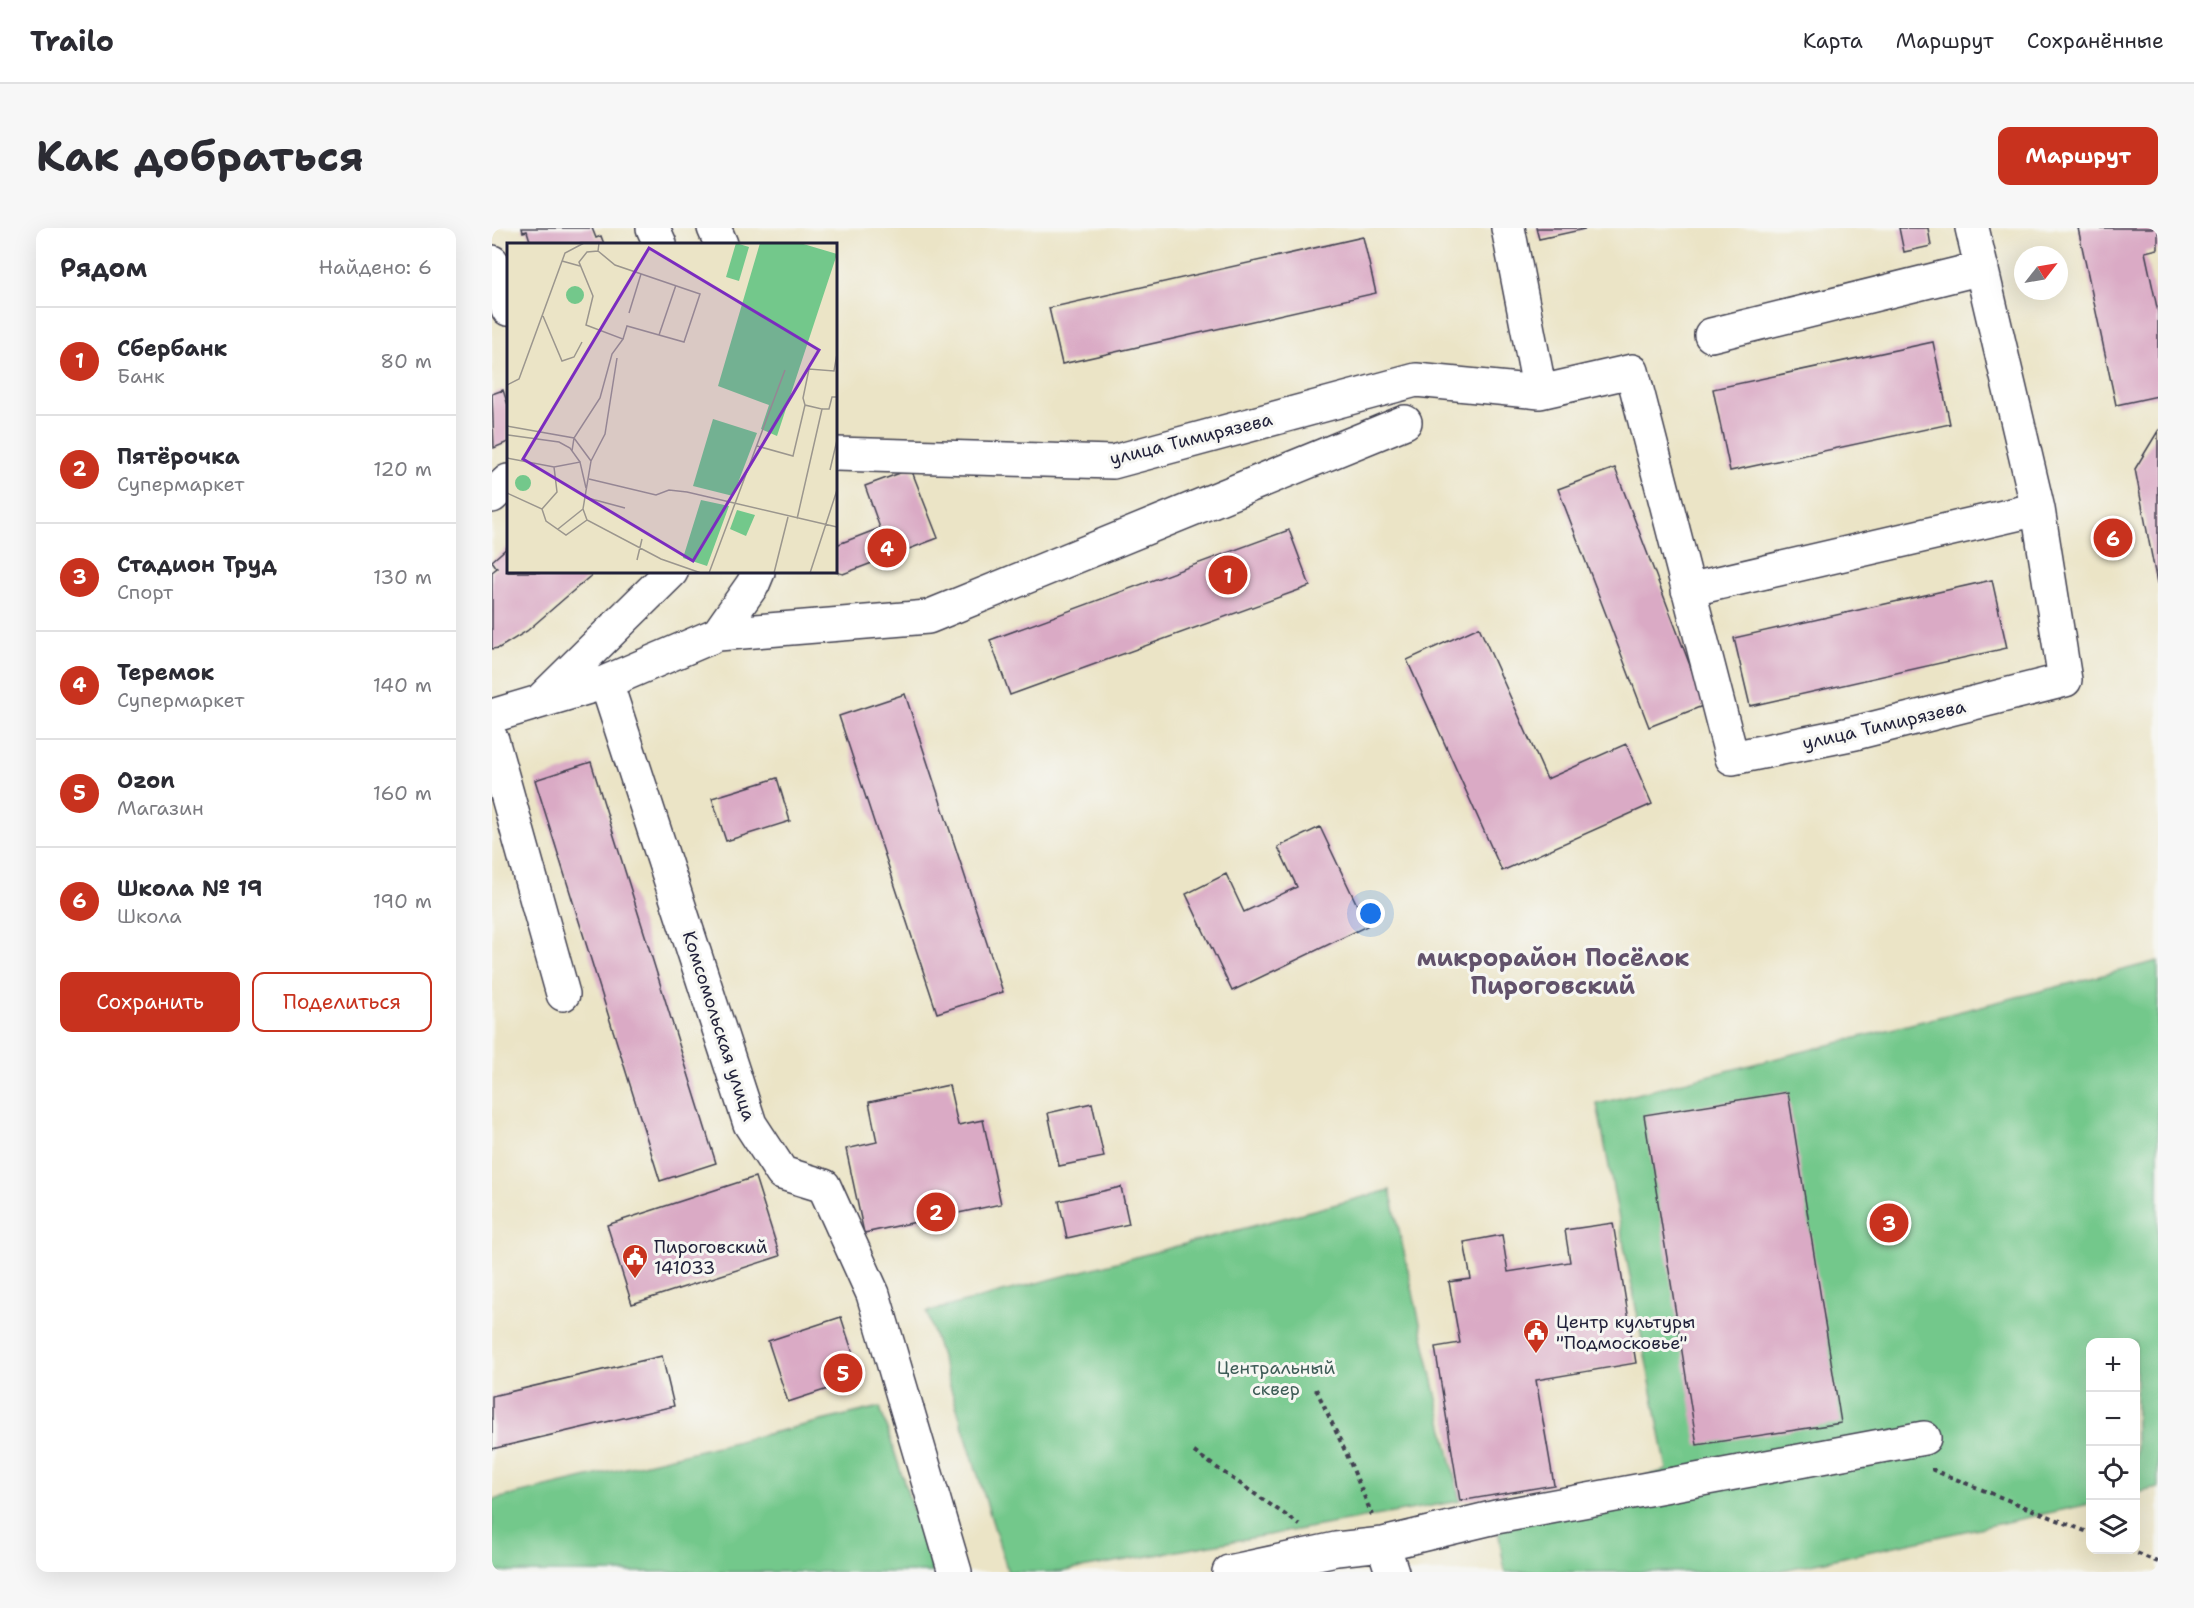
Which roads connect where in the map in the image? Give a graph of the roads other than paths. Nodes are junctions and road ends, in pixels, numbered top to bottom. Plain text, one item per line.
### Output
1 (653, 228) edge
2 (714, 228) edge
3 (1508, 228) edge
4 (1972, 228) edge
5 (660, 243) edge
6 (722, 243) edge
7 (492, 262) edge
8 (1982, 268) junction
9 (507, 306) edge
10 (1712, 335) dead end
11 (1540, 392) junction
12 (1406, 422) dead end
13 (837, 454) edge
14 (507, 482) edge
15 (492, 496) edge
16 (2038, 509) junction
17 (669, 573) edge
18 (758, 573) edge
19 (1688, 590) junction
20 (718, 634) junction
21 (606, 682) junction
22 (538, 702) junction
23 (492, 716) edge
24 (492, 740) edge
25 (563, 994) dead end
26 (1924, 1438) road end
27 (1387, 1558) edge
28 (955, 1572) edge
29 (1229, 1572) edge

1 - 5 street
2 - 6 street
3 - 11 street
4 - 8 street, улица Тимирязева
7 - 9 street
8 - 10 street
8 - 16 street, улица Тимирязева
11 - 13 street, улица Тимирязева
11 - 19 street, улица Тимирязева
12 - 20 street
14 - 15 street
16 - 19 street
16 - 19 street, улица Тимирязева
17 - 22 street
18 - 20 street
20 - 21 street
21 - 22 street
21 - 28 street, Комсомольская улица
22 - 23 street
24 - 25 street
26 - 27 street
27 - 29 street

